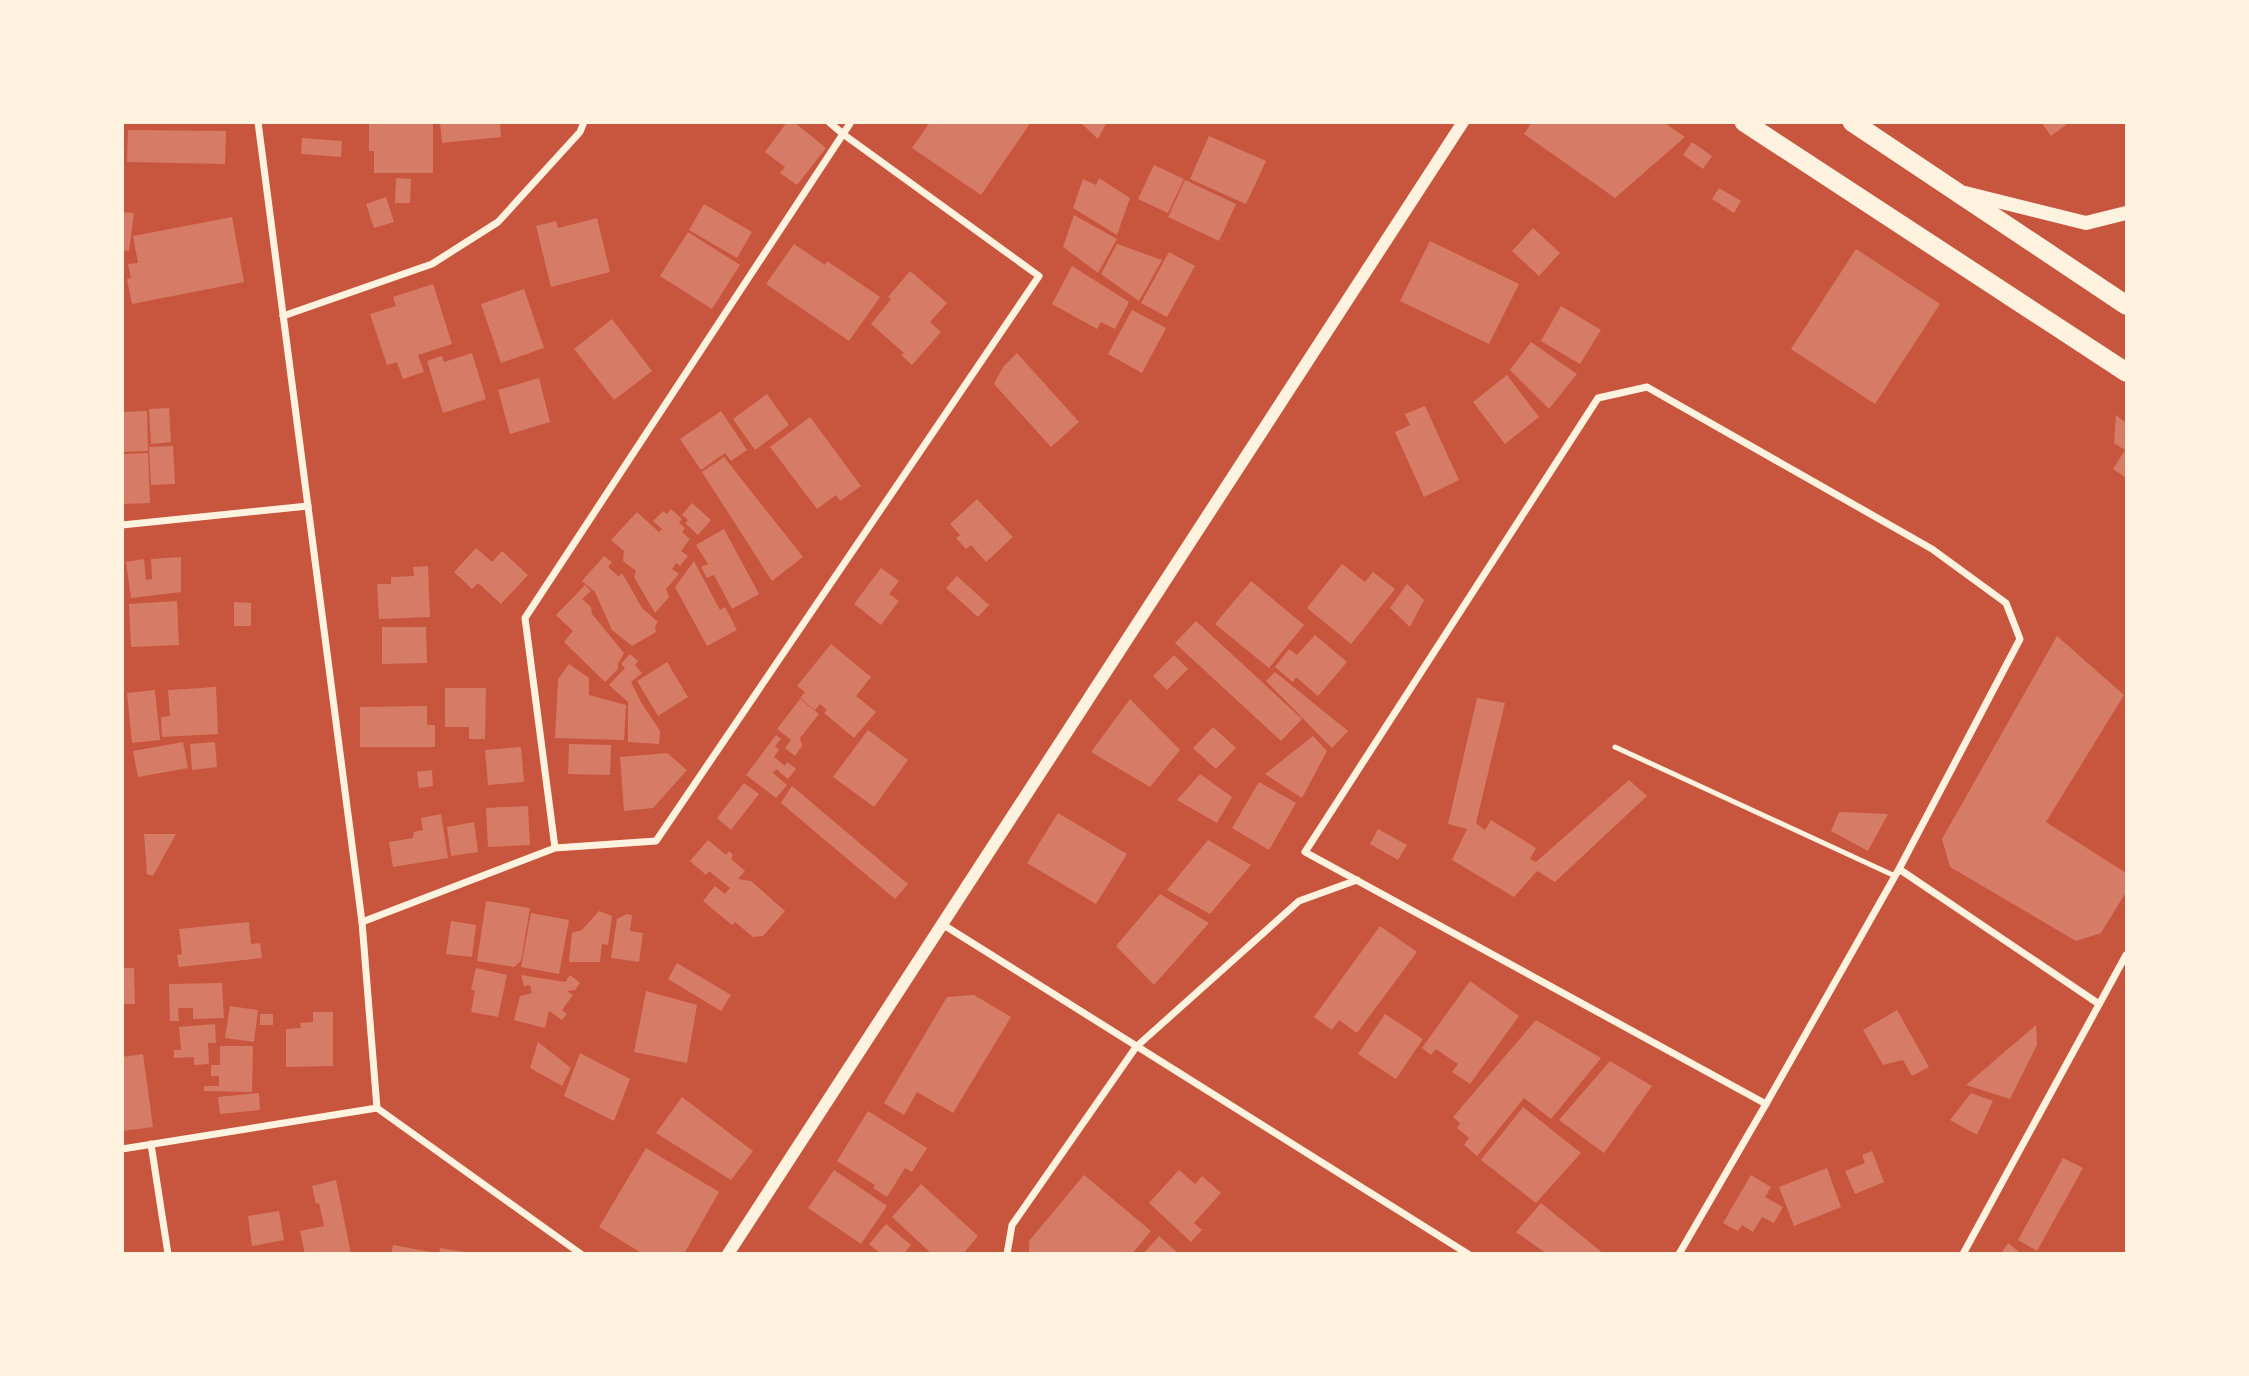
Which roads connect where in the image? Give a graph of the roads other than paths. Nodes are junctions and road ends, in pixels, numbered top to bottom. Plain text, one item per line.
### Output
1 (258, 122) edge
2 (584, 122) edge
3 (829, 122) edge
4 (851, 122) edge
5 (1463, 122) edge
6 (1744, 122) edge
7 (1852, 122) edge
8 (844, 134) junction
9 (1953, 190) junction
10 (2126, 213) edge
11 (2126, 305) edge
12 (283, 316) junction
13 (2126, 372) edge
14 (308, 506) junction
15 (122, 525) edge
16 (1615, 747) dead end
17 (555, 848) junction
18 (1897, 873) junction
19 (1357, 880) junction
20 (362, 922) junction
21 (942, 924) junction
22 (2126, 955) edge
23 (2099, 1004) junction
24 (1136, 1047) junction
25 (1766, 1104) junction
26 (377, 1108) junction
27 (151, 1144) junction
28 (122, 1149) edge
29 (168, 1254) edge
30 (581, 1254) edge
31 (728, 1254) edge
32 (1007, 1254) edge
33 (1468, 1254) edge
34 (1679, 1254) edge
35 (1963, 1254) edge

1 - 12 street
2 - 12 street
3 - 8 street
4 - 8 street
5 - 21 street
6 - 13 highway
7 - 9 highway
8 - 17 street
8 - 17 street
9 - 10 main road
9 - 11 highway
12 - 14 street
14 - 15 street
14 - 20 street
16 - 18 lane
17 - 20 street
18 - 19 street
18 - 23 street
18 - 25 street
19 - 24 street
19 - 25 street
20 - 26 street
21 - 24 street
21 - 31 street
22 - 23 street
23 - 35 street
24 - 32 street
24 - 33 street
25 - 34 street
26 - 27 street
26 - 30 street
27 - 28 street
27 - 29 street

